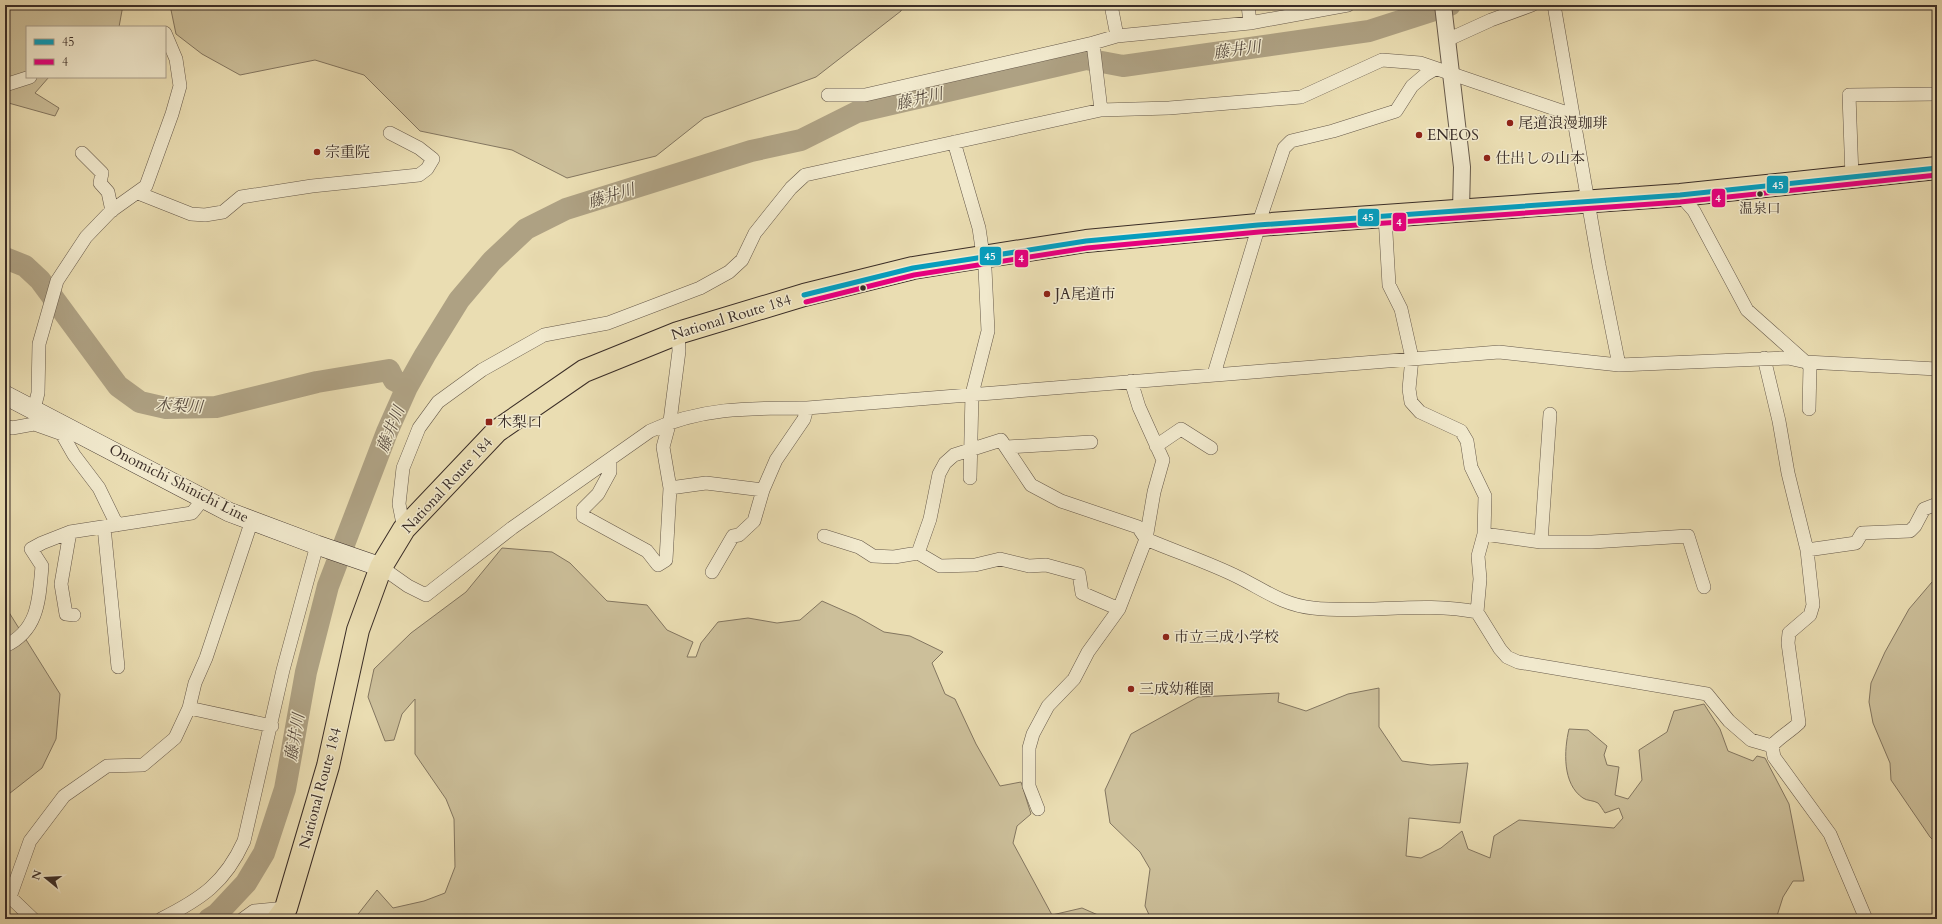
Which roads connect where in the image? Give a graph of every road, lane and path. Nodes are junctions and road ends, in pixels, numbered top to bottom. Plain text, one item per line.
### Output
1 (1111, 5) edge
2 (1248, 5) edge
3 (1348, 5) edge
4 (1443, 5) edge
5 (1532, 5) edge
6 (1554, 5) edge
7 (1250, 23) junction
8 (1117, 36) junction
9 (1447, 36) junction
10 (166, 37) edge
11 (1093, 46) junction
12 (170, 55) edge
13 (1435, 69) junction
14 (1451, 74) junction
15 (27, 78) edge
16 (5, 85) edge
17 (1937, 94) edge
18 (828, 95) dead end
19 (1101, 110) junction
20 (1573, 115) junction
21 (390, 133) dead end
22 (954, 142) junction
23 (82, 153) dead end
24 (1937, 168) edge
25 (1852, 177) junction
26 (138, 193) junction
27 (1680, 195) junction
28 (1589, 201) junction
29 (1461, 210) junction
30 (112, 211) junction
31 (1385, 216) junction
32 (1258, 225) junction
33 (982, 257) junction
34 (678, 333) junction
35 (1412, 358) junction
36 (1764, 358) junction
37 (1806, 362) junction
38 (1618, 366) junction
39 (1937, 369) edge
40 (1214, 374) junction
41 (1131, 381) junction
42 (972, 394) junction
43 (5, 395) edge
44 (807, 408) junction
45 (34, 409) junction
46 (1809, 409) dead end
47 (1550, 414) dead end
48 (670, 421) junction
49 (5, 426) edge
50 (1091, 442) dead end
51 (1156, 446) junction
52 (1007, 447) junction
53 (1212, 448) dead end
54 (971, 449) junction
55 (610, 459) junction
56 (970, 478) dead end
57 (670, 488) junction
58 (763, 490) junction
59 (204, 498) junction
60 (1937, 504) edge
61 (252, 520) junction
62 (110, 526) junction
63 (404, 529) junction
64 (70, 532) junction
65 (1484, 534) junction
66 (824, 536) dead end
67 (1146, 539) junction
68 (1541, 542) junction
69 (317, 545) junction
70 (1807, 550) junction
71 (918, 553) junction
72 (372, 564) junction
73 (712, 572) dead end
74 (1704, 587) dead end
75 (1119, 609) junction
76 (1476, 612) junction
77 (74, 615) dead end
78 (5, 646) edge
79 (118, 667) dead end
80 (189, 708) junction
81 (272, 726) junction
82 (1772, 746) junction
83 (1038, 809) dead end
84 (282, 914) edge
85 (32, 919) edge
86 (161, 919) edge
87 (243, 919) edge
88 (1866, 919) edge

1 - 8 street
2 - 7 street
3 - 7 street
4 - 9 street
5 - 9 street
6 - 20 street
7 - 8 street
8 - 11 street
9 - 14 street
10 - 12 street
11 - 18 street
11 - 19 street
12 - 26 street
13 - 14 street
13 - 19 street
13 - 32 street
14 - 20 street
14 - 29 street
15 - 16 street
17 - 25 street
19 - 22 street
20 - 28 street
21 - 26 street
22 - 33 street
22 - 63 street
23 - 30 street
24 - 25 highway, National Route 184
25 - 27 highway, National Route 184
26 - 30 street
27 - 28 highway, National Route 184
27 - 37 street
28 - 29 highway, National Route 184
28 - 38 street
29 - 31 highway, National Route 184
30 - 45 street
31 - 32 highway, National Route 184
31 - 35 street
32 - 33 highway, National Route 184
32 - 40 street
33 - 34 highway, National Route 184
33 - 42 street
34 - 48 street
34 - 63 highway, National Route 184
35 - 38 street
35 - 40 street
35 - 65 street
36 - 37 street
36 - 38 street
36 - 70 street
37 - 39 street
37 - 46 street
40 - 41 street
41 - 42 street
41 - 51 street
42 - 44 street
42 - 54 street
43 - 45 main road, Onomichi Shinichi Line
44 - 48 street
44 - 58 street
45 - 59 main road, Onomichi Shinichi Line
47 - 68 street
48 - 55 street
48 - 57 street
49 - 62 street
50 - 52 street
51 - 53 street
51 - 67 street
52 - 54 street
52 - 67 street
54 - 56 street
54 - 71 street
55 - 57 street
55 - 72 street
57 - 58 street
58 - 73 street
59 - 61 main road, Onomichi Shinichi Line
59 - 62 street
60 - 70 street
61 - 69 main road, Onomichi Shinichi Line
61 - 80 street
62 - 64 street
62 - 79 street
63 - 72 highway, National Route 184
64 - 77 street
64 - 78 street
65 - 68 street
65 - 76 street
66 - 71 street
67 - 75 street
67 - 76 street
68 - 74 street
69 - 72 main road, Onomichi Shinichi Line
69 - 81 street
70 - 82 street
71 - 75 street
72 - 84 highway, National Route 184
75 - 83 street
76 - 82 street
80 - 81 street
80 - 85 street
81 - 86 street
82 - 88 street
84 - 87 street

